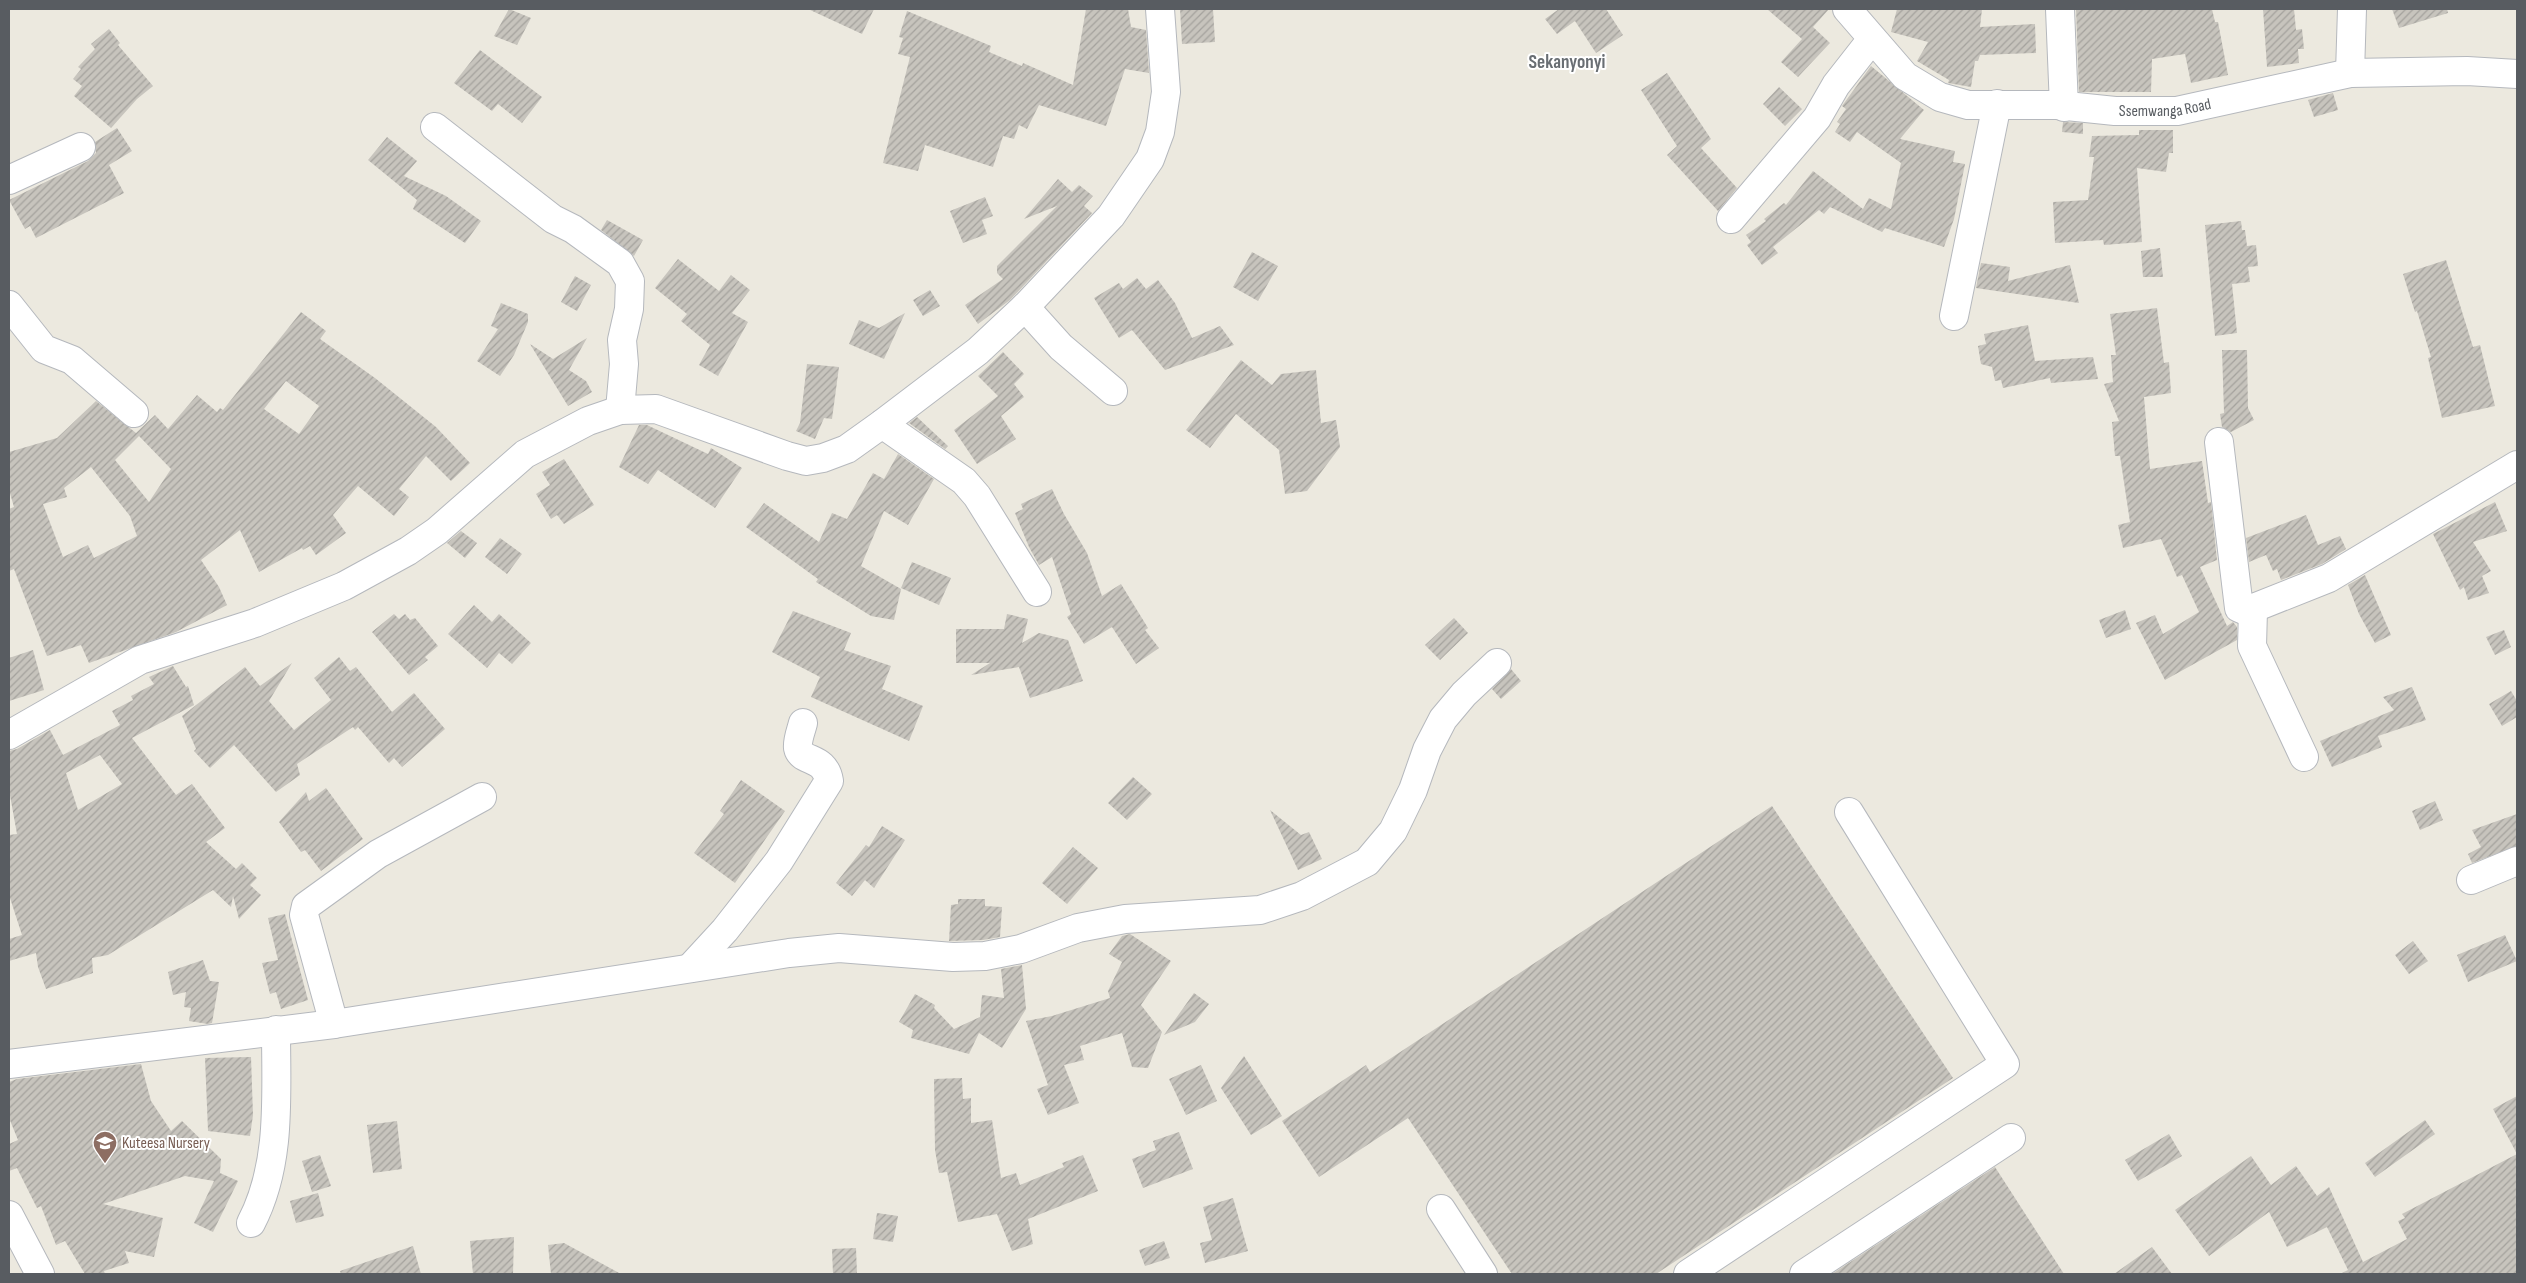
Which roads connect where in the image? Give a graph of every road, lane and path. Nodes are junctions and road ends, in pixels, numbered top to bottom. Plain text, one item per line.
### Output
1 (1160, 9) edge
2 (1847, 9) edge
3 (2060, 9) edge
4 (2352, 9) edge
5 (1872, 39) junction
6 (2350, 74) junction
7 (2517, 74) edge
8 (1997, 104) junction
9 (2064, 107) junction
10 (435, 127) dead end
11 (81, 147) dead end
12 (9, 180) edge
13 (1731, 219) dead end
14 (9, 305) edge
15 (1025, 307) junction
16 (1954, 316) dead end
17 (1113, 391) dead end
18 (620, 410) junction
19 (134, 413) dead end
20 (882, 424) junction
21 (2218, 442) dead end
22 (2517, 466) edge
23 (1037, 592) dead end
24 (2253, 610) junction
25 (1497, 663) dead end
26 (803, 723) dead end
27 (9, 735) edge
28 (2304, 757) dead end
29 (482, 797) dead end
30 (1848, 812) dead end
31 (2517, 861) edge
32 (2471, 880) dead end
33 (690, 968) junction
34 (334, 1024) junction
35 (276, 1030) junction
36 (9, 1064) edge
37 (2011, 1138) dead end
38 (1441, 1209) dead end
39 (9, 1214) edge
40 (251, 1223) dead end
41 (40, 1274) edge
42 (1483, 1274) edge
43 (1688, 1274) edge
44 (1804, 1274) edge

1 - 15 street
2 - 5 street, Ssemwanga Road
3 - 9 street
4 - 6 street
5 - 8 street, Ssemwanga Road
5 - 13 street
6 - 7 street, Ssemwanga Road
6 - 9 street, Ssemwanga Road
8 - 9 street, Ssemwanga Road
8 - 16 street
10 - 18 street
11 - 12 street
14 - 19 street
15 - 17 street
15 - 20 street
18 - 20 street
18 - 27 street
20 - 23 street
21 - 24 street
22 - 24 street
24 - 28 street
25 - 33 street
26 - 33 street
29 - 34 street
30 - 43 street
31 - 32 street
33 - 34 street
34 - 35 street
35 - 36 street
35 - 40 street
37 - 44 street
38 - 42 street
39 - 41 street

